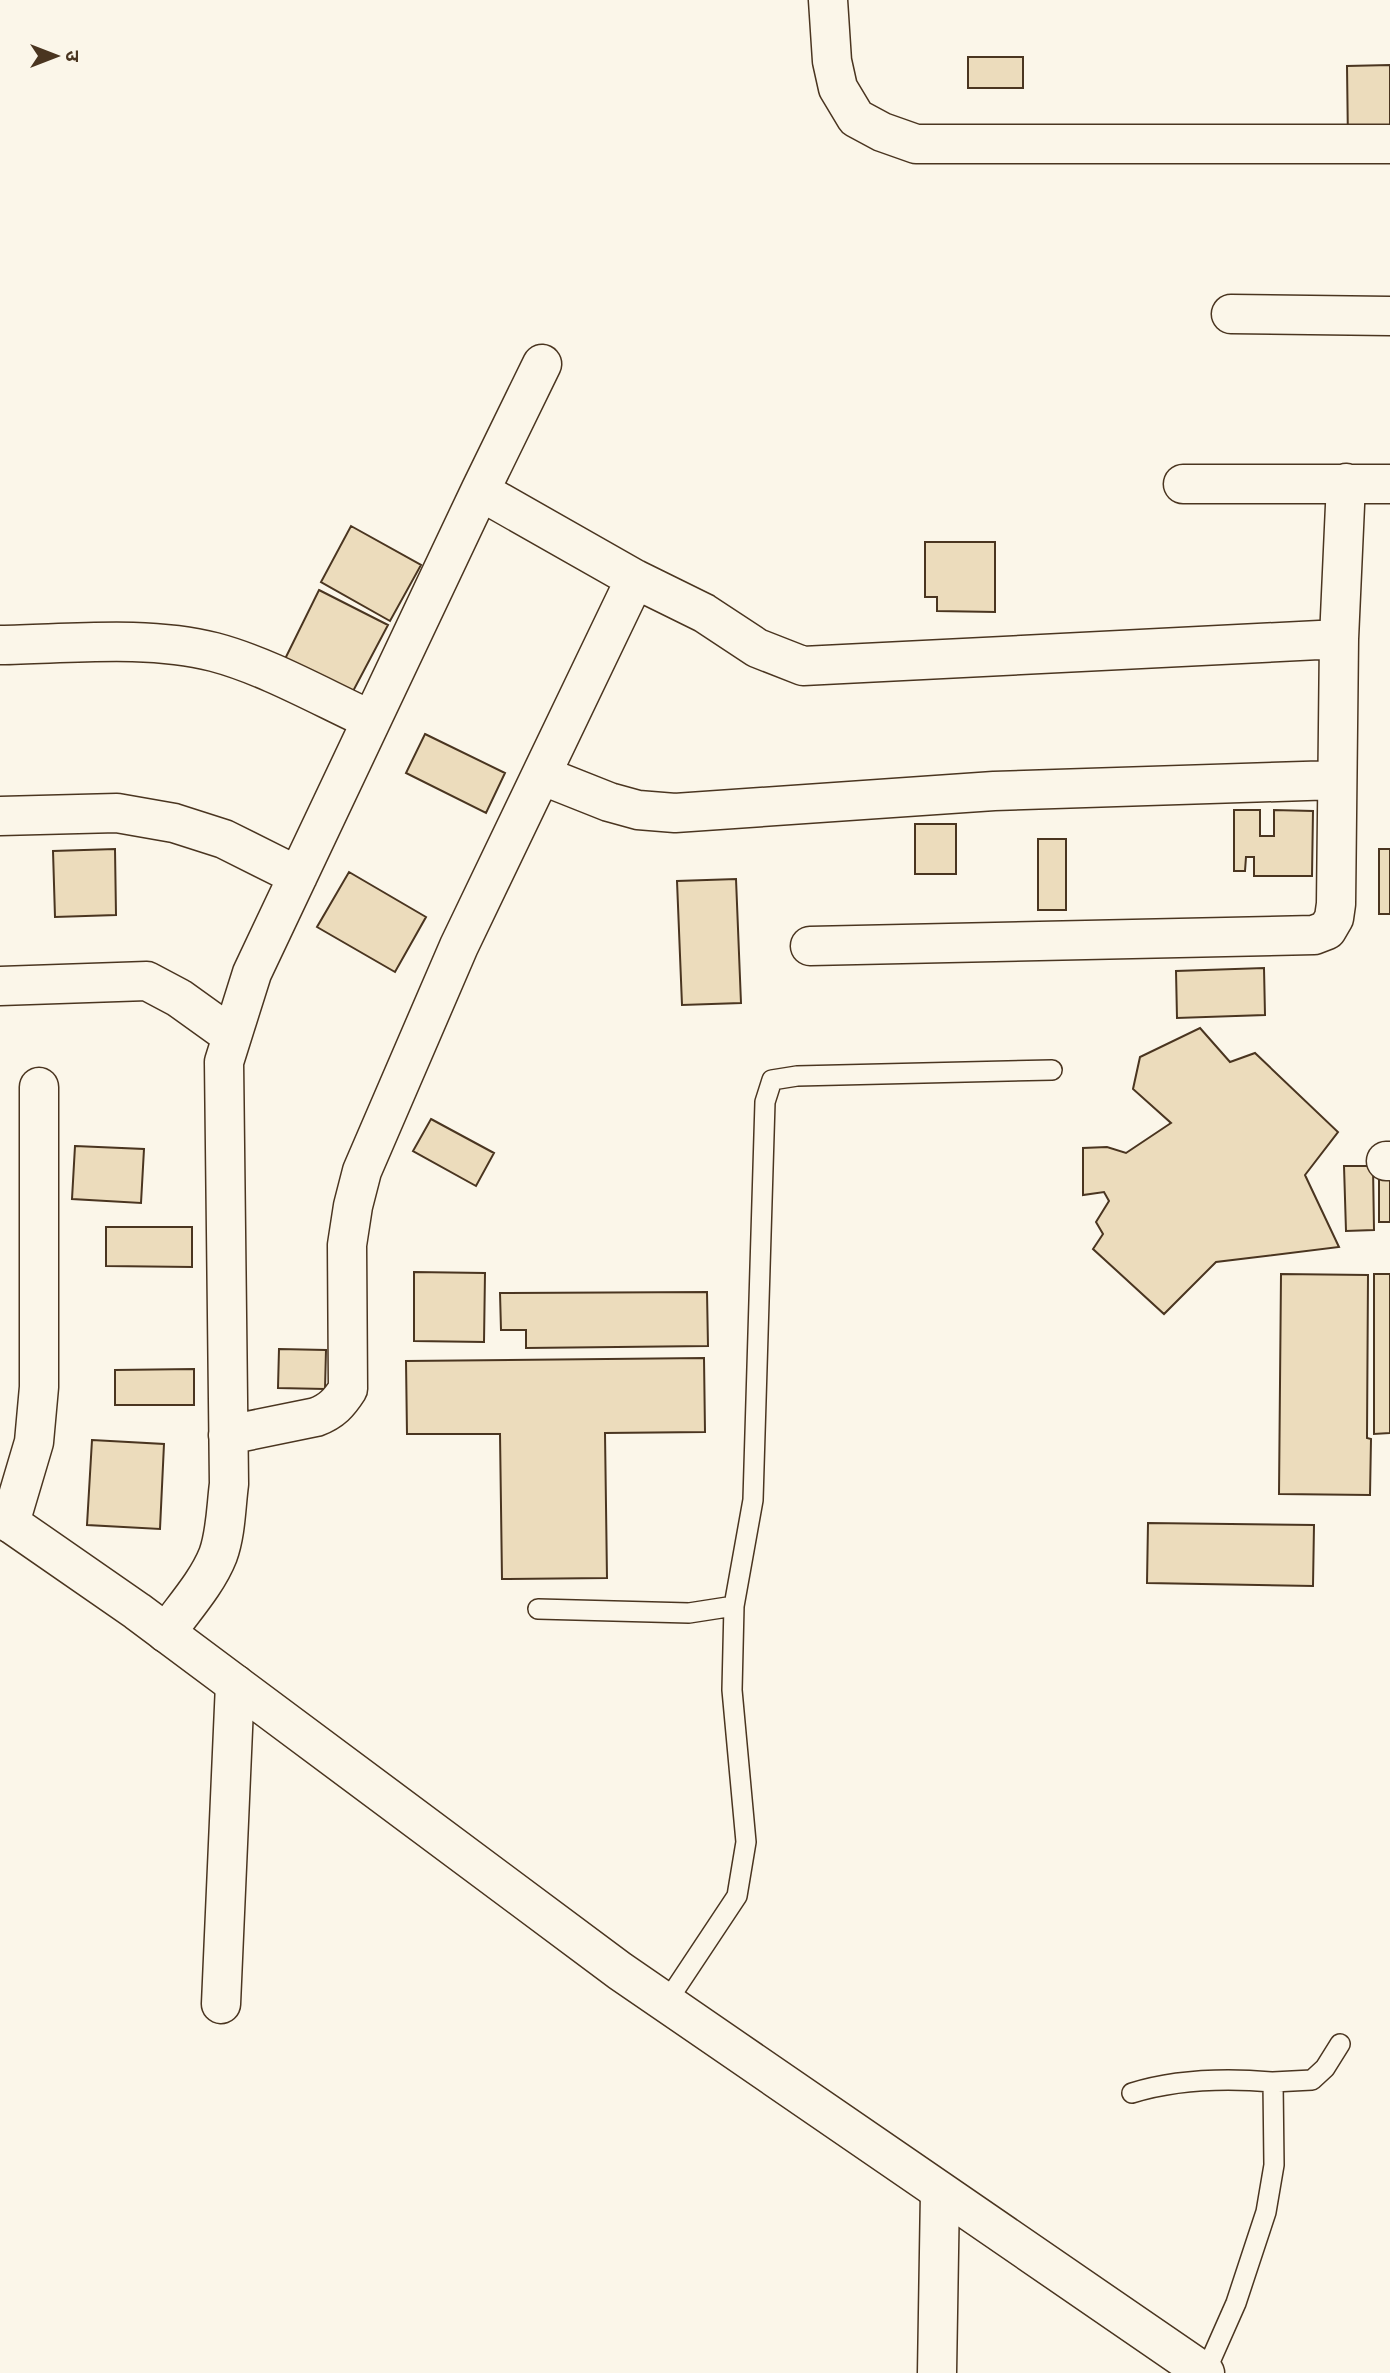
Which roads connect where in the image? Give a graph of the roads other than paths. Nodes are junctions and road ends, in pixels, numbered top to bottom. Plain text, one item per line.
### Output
1 (828, 0) edge
2 (1390, 144) edge
3 (1231, 314) dead end
4 (1390, 316) edge
5 (542, 363) dead end
6 (1346, 483) junction
7 (1184, 484) dead end
8 (1390, 484) edge
9 (480, 491) junction
10 (635, 579) junction
11 (1339, 639) junction
12 (0, 645) edge
13 (371, 720) junction
14 (541, 775) junction
15 (1336, 780) junction
16 (0, 816) edge
17 (298, 876) junction
18 (810, 946) dead end
19 (0, 986) edge
20 (232, 1036) junction
21 (1052, 1070) dead end
22 (39, 1087) dead end
23 (228, 1435) junction
24 (5, 1519) edge
25 (734, 1606) junction
26 (538, 1609) dead end
27 (166, 1633) junction
28 (235, 1684) junction
29 (666, 2003) junction
30 (220, 2004) dead end
31 (1340, 2044) dead end
32 (1273, 2082) junction
33 (1132, 2093) dead end
34 (940, 2192) junction
35 (937, 2373) edge
36 (1205, 2373) edge

1 - 2 street
3 - 4 street
5 - 9 street
6 - 7 street
6 - 8 street
6 - 11 street
9 - 10 street
9 - 13 street
10 - 11 street
10 - 14 street
11 - 15 street
12 - 13 street
13 - 17 street
14 - 15 street
14 - 23 street
15 - 18 street
16 - 17 street
17 - 20 street
19 - 20 street
20 - 23 street
21 - 25 lane
22 - 24 street
23 - 27 street
24 - 27 street
25 - 26 lane
25 - 29 lane
27 - 28 street
28 - 29 street
28 - 30 street
29 - 34 street
31 - 32 lane
32 - 33 lane
32 - 36 lane
34 - 35 street
34 - 36 street

